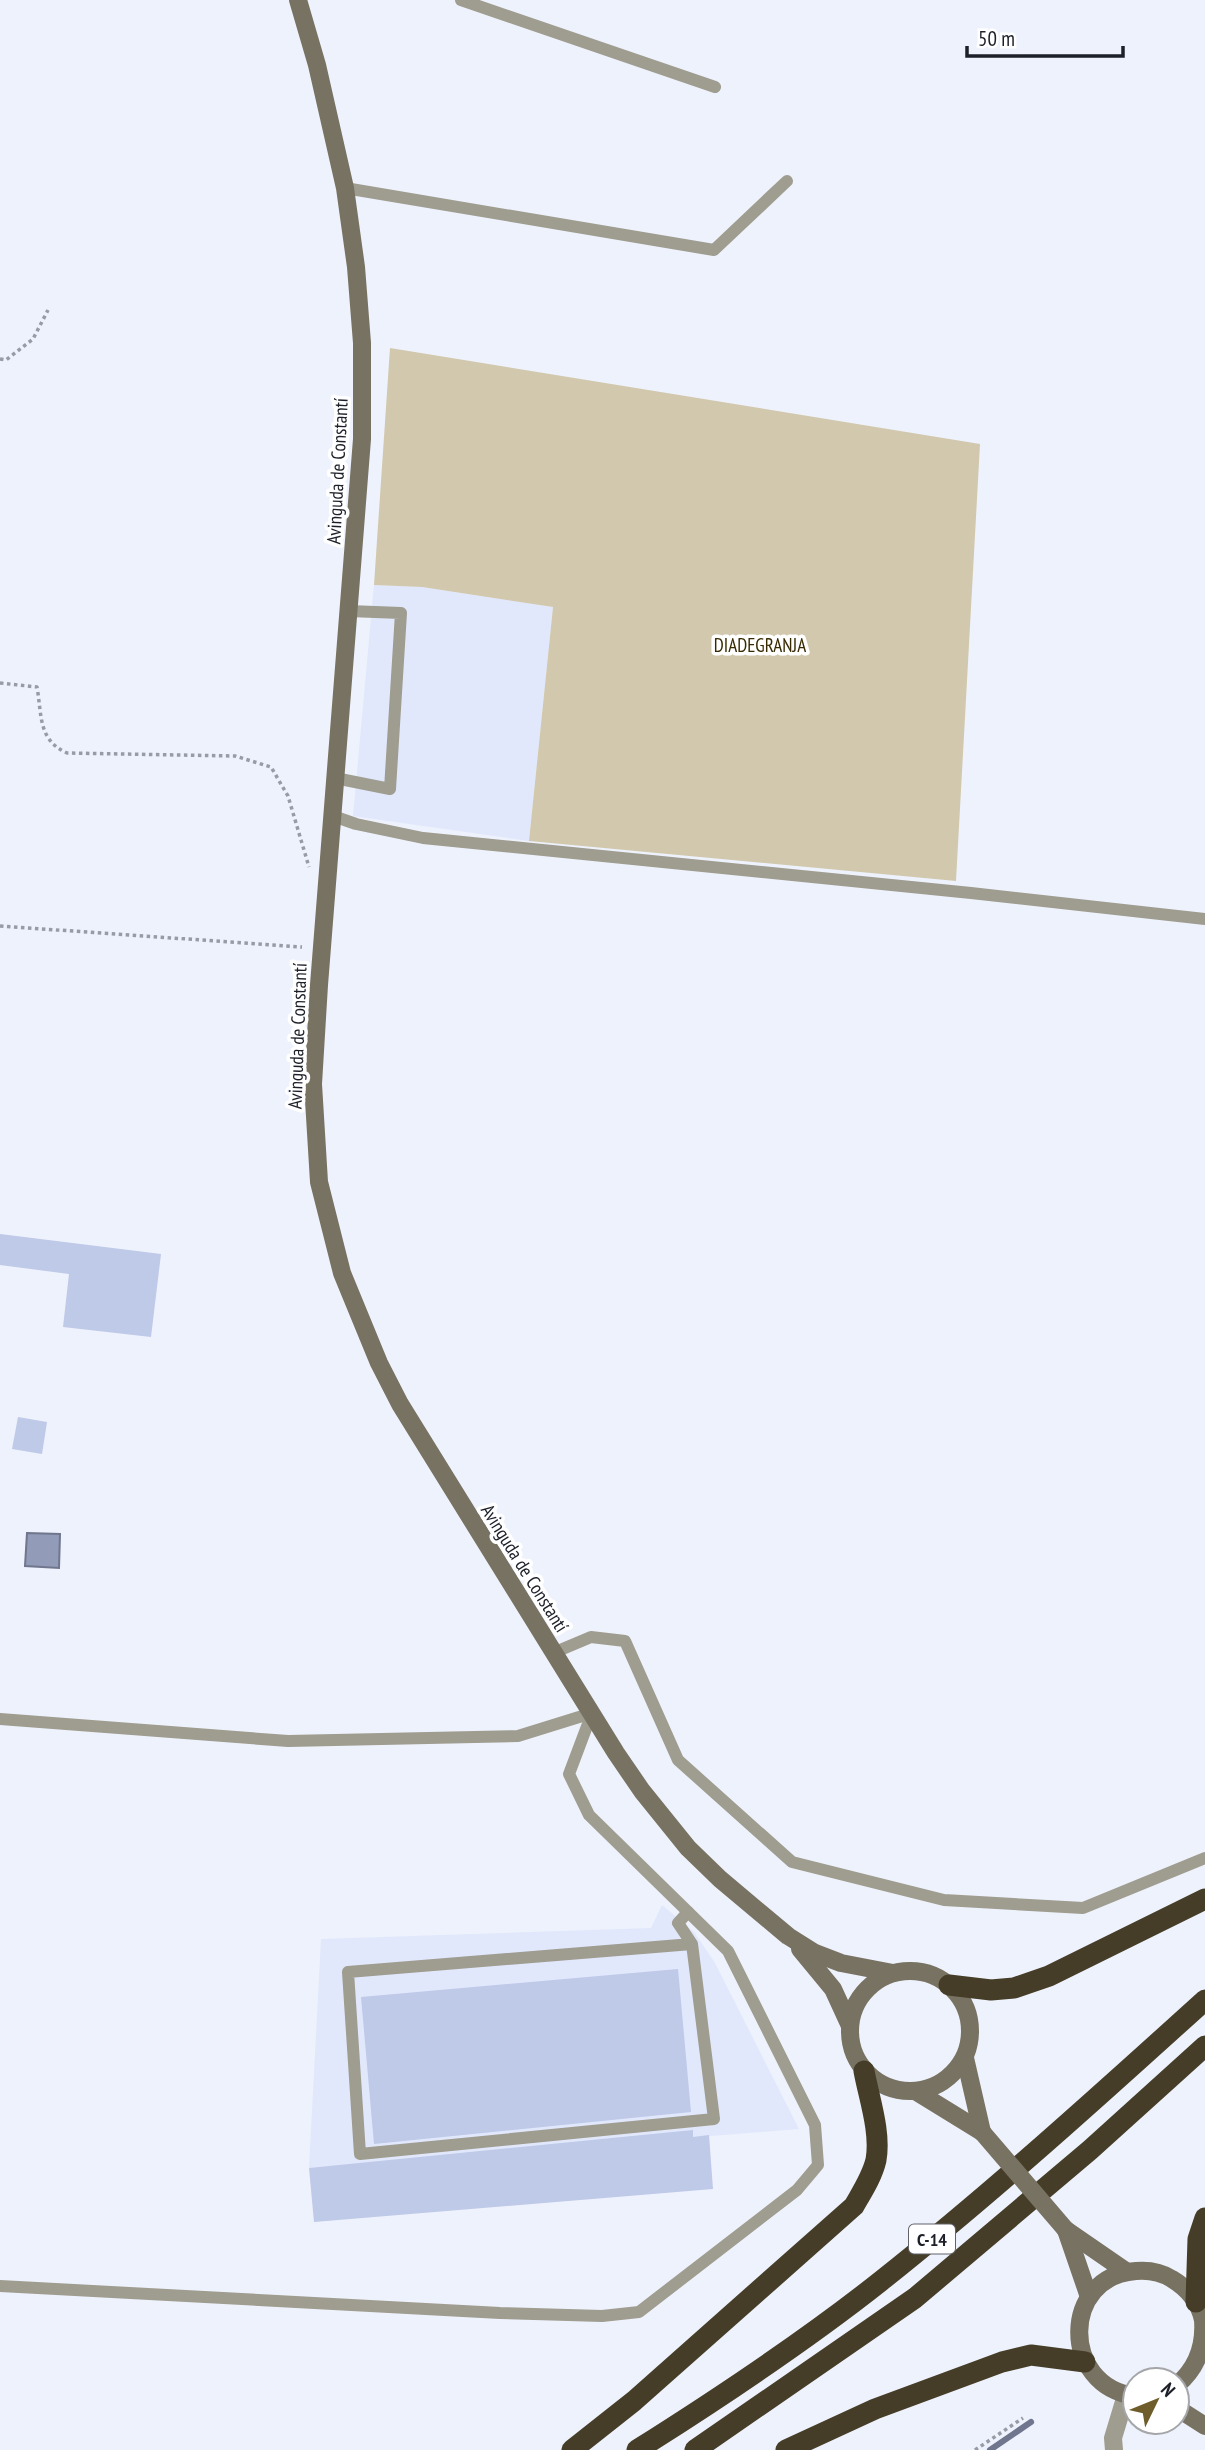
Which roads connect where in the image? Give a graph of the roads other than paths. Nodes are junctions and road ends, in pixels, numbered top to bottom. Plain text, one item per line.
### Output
1 (298, 0) edge
2 (461, 0) edge
3 (715, 87) dead end
4 (787, 181) dead end
5 (345, 188) junction
6 (349, 611) junction
7 (335, 778) junction
8 (333, 816) junction
9 (1205, 919) edge
10 (553, 1653) junction
11 (592, 1713) junction
12 (0, 1718) edge
13 (1205, 1858) edge
14 (1205, 1899) edge
15 (688, 1912) junction
16 (788, 1936) junction
17 (692, 1944) junction
18 (892, 1973) junction
19 (949, 1985) junction
20 (1205, 2000) edge
21 (850, 2026) junction
22 (1205, 2046) edge
23 (964, 2058) junction
24 (864, 2071) junction
25 (918, 2092) junction
26 (982, 2132) junction
27 (1205, 2218) edge
28 (1066, 2230) junction
29 (1127, 2272) junction
30 (0, 2286) edge
31 (1089, 2297) junction
32 (1196, 2302) junction
33 (1201, 2356) junction
34 (1085, 2362) junction
35 (1191, 2372) edge
36 (1205, 2378) edge
37 (1121, 2392) edge
38 (1121, 2421) edge
39 (572, 2450) edge
40 (637, 2450) edge
41 (695, 2450) edge
42 (786, 2450) edge
43 (1114, 2450) edge

1 - 5 main road, Avinguda de Constantí
2 - 3 lane
4 - 5 lane
5 - 6 main road, Avinguda de Constantí
6 - 7 main road, Avinguda de Constantí
6 - 7 lane
7 - 8 main road, Avinguda de Constantí
8 - 9 lane
8 - 10 main road, Avinguda de Constantí
10 - 11 main road, Avinguda de Constantí
10 - 13 lane
11 - 12 lane
11 - 15 lane
11 - 16 main road, Avinguda de Constantí
14 - 19 highway
15 - 17 lane
15 - 30 lane
16 - 18 main road
16 - 21 main road
17 - 17 lane
18 - 19 main road
18 - 21 main road
19 - 23 main road
20 - 40 highway, C-14
21 - 24 main road
22 - 41 highway, C-14
23 - 25 main road
23 - 26 main road
24 - 25 main road
24 - 39 highway
25 - 26 main road
26 - 28 main road, bridge
27 - 32 highway
28 - 29 main road
28 - 31 main road
29 - 31 main road
29 - 32 main road
31 - 34 main road
32 - 33 main road
33 - 35 main road
33 - 36 main road
34 - 37 main road
34 - 42 highway
38 - 43 street

